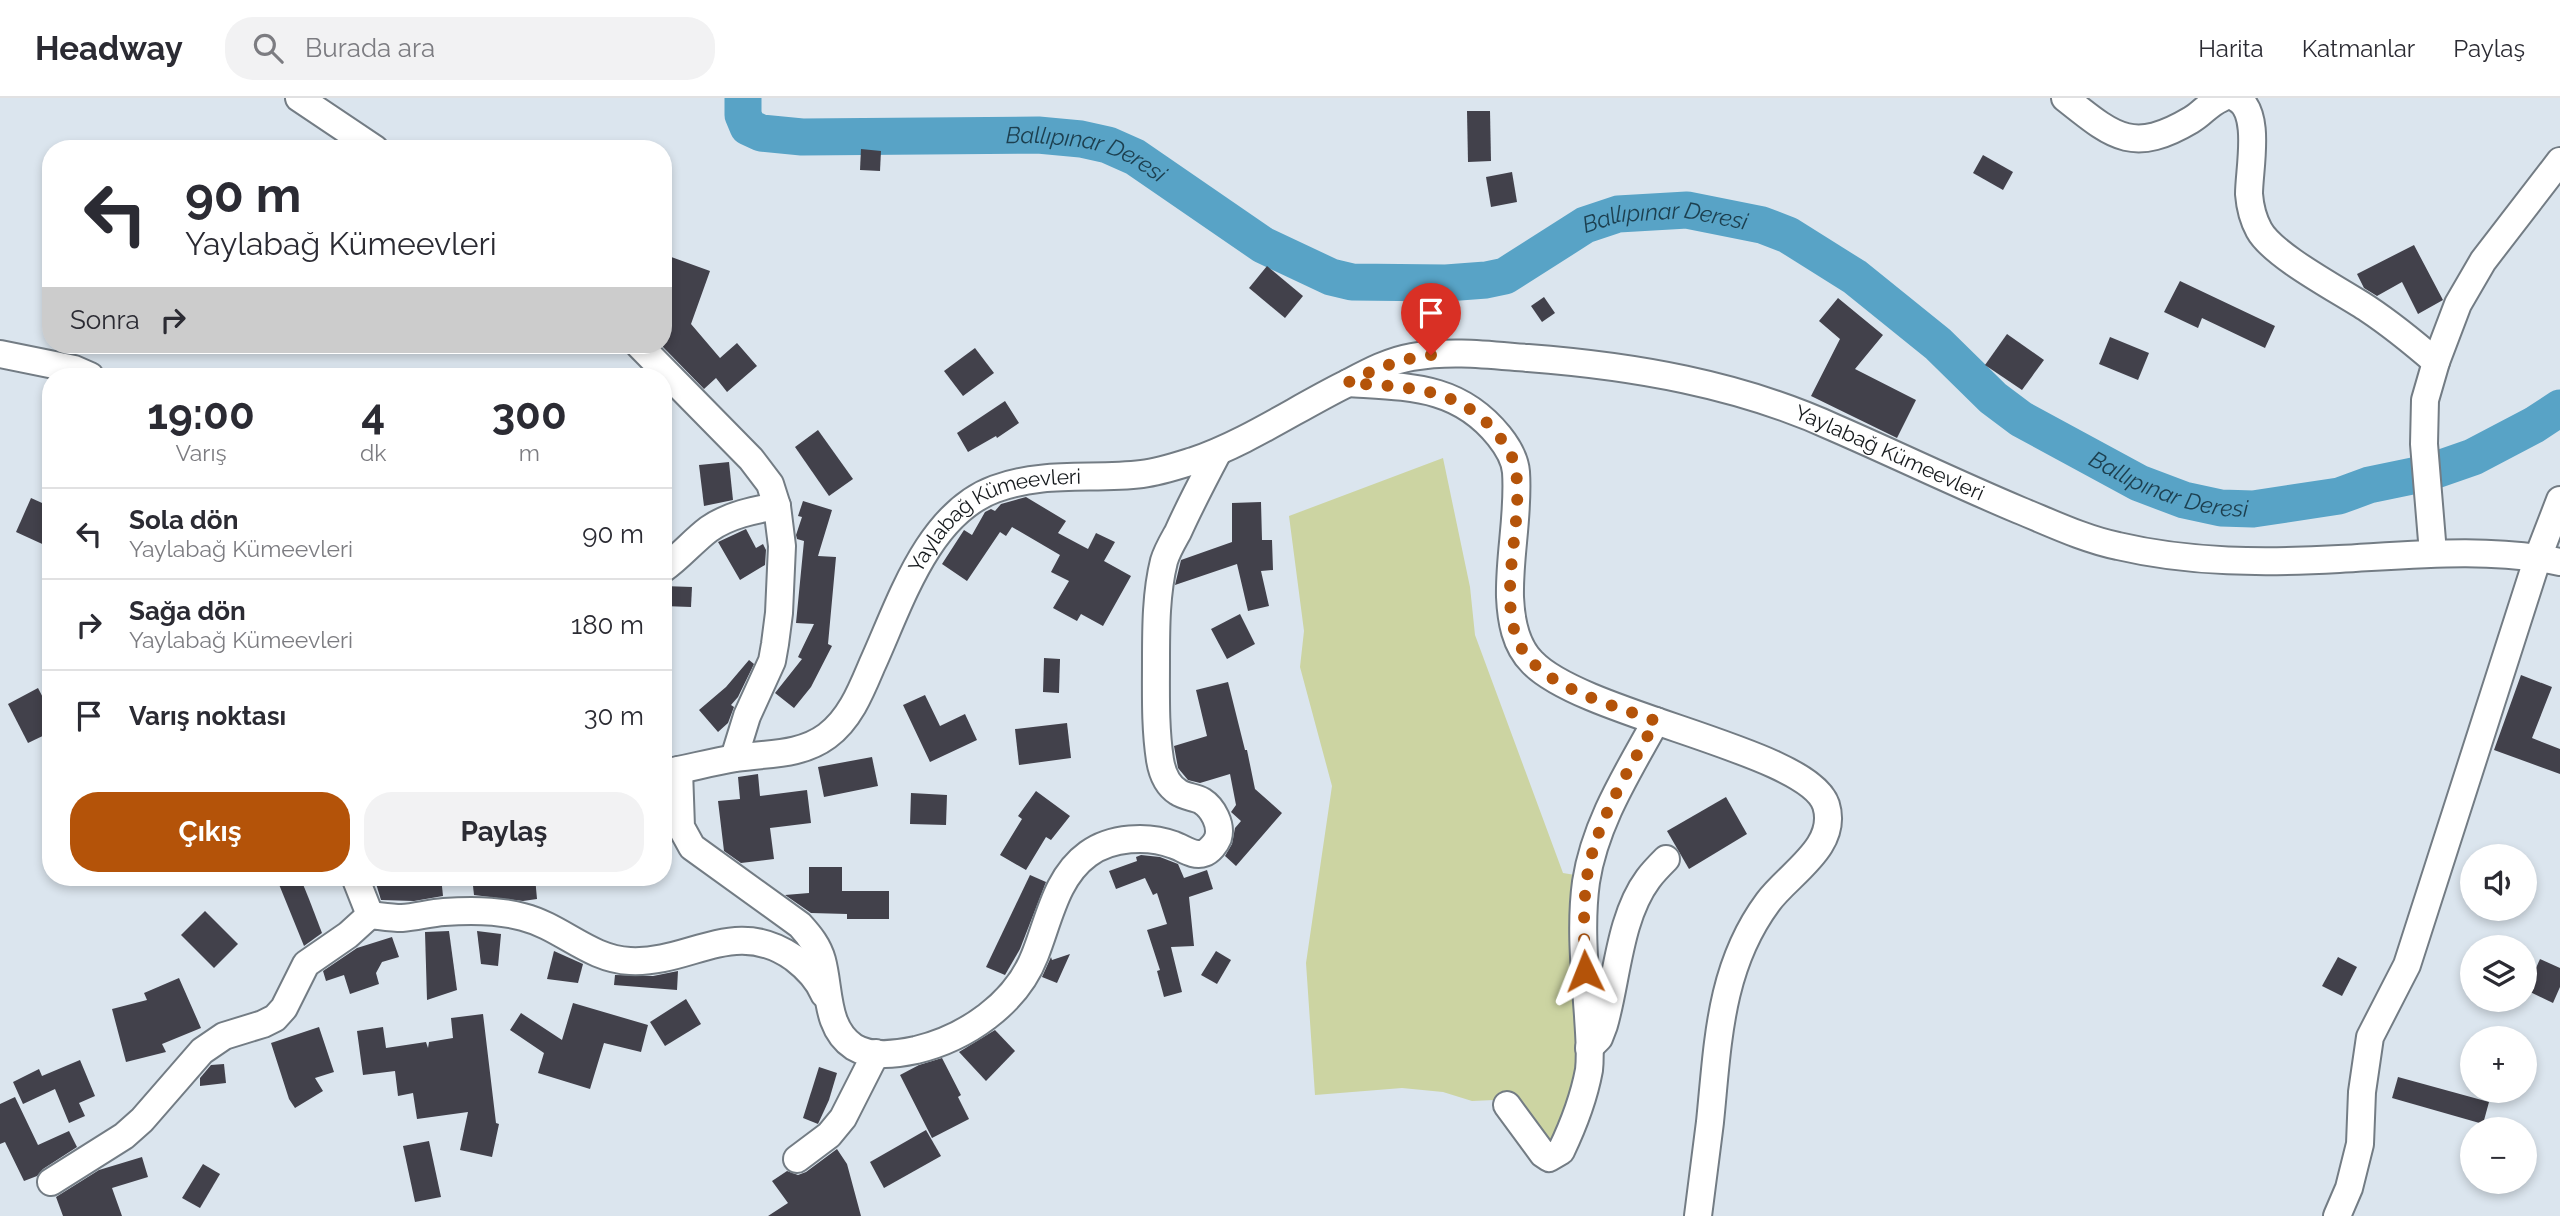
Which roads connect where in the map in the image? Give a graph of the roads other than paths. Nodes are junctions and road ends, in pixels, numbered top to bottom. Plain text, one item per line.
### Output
1 (299, 98) edge
2 (2065, 98) edge
3 (2222, 98) edge
4 (2236, 98) edge
5 (362, 140) edge
6 (2560, 161) edge
7 (0, 354) edge
8 (648, 354) edge
9 (2436, 362) junction
10 (69, 368) edge
11 (662, 368) edge
12 (672, 379) edge
13 (1347, 383) junction
14 (1218, 452) junction
15 (2560, 500) edge
16 (777, 506) junction
17 (2433, 553) junction
18 (2549, 560) edge
19 (672, 561) edge
20 (1656, 721) junction
21 (734, 758) junction
22 (672, 772) edge
23 (672, 778) edge
24 (1667, 859) dead end
25 (359, 886) edge
26 (370, 915) junction
27 (830, 1012) junction
28 (1589, 1048) junction
29 (876, 1053) junction
30 (1507, 1105) dead end
31 (797, 1159) dead end
32 (51, 1182) dead end
33 (1698, 1216) edge
34 (2337, 1216) edge

1 - 5 street
2 - 3 street
4 - 9 street
6 - 9 street
7 - 10 street
8 - 11 street
9 - 17 street
12 - 16 street
13 - 14 street, Yaylabağ Kümeevleri
13 - 17 street, Yaylabağ Kümeevleri
13 - 20 street
14 - 21 street, Yaylabağ Kümeevleri
14 - 29 street
15 - 18 street
16 - 19 street
16 - 21 street
17 - 18 street, Yaylabağ Kümeevleri
18 - 34 street
20 - 28 street
20 - 33 street
21 - 22 street, Yaylabağ Kümeevleri
23 - 27 street
24 - 28 street
25 - 26 street
26 - 27 street
26 - 32 street
27 - 29 street
28 - 30 street
29 - 31 street

